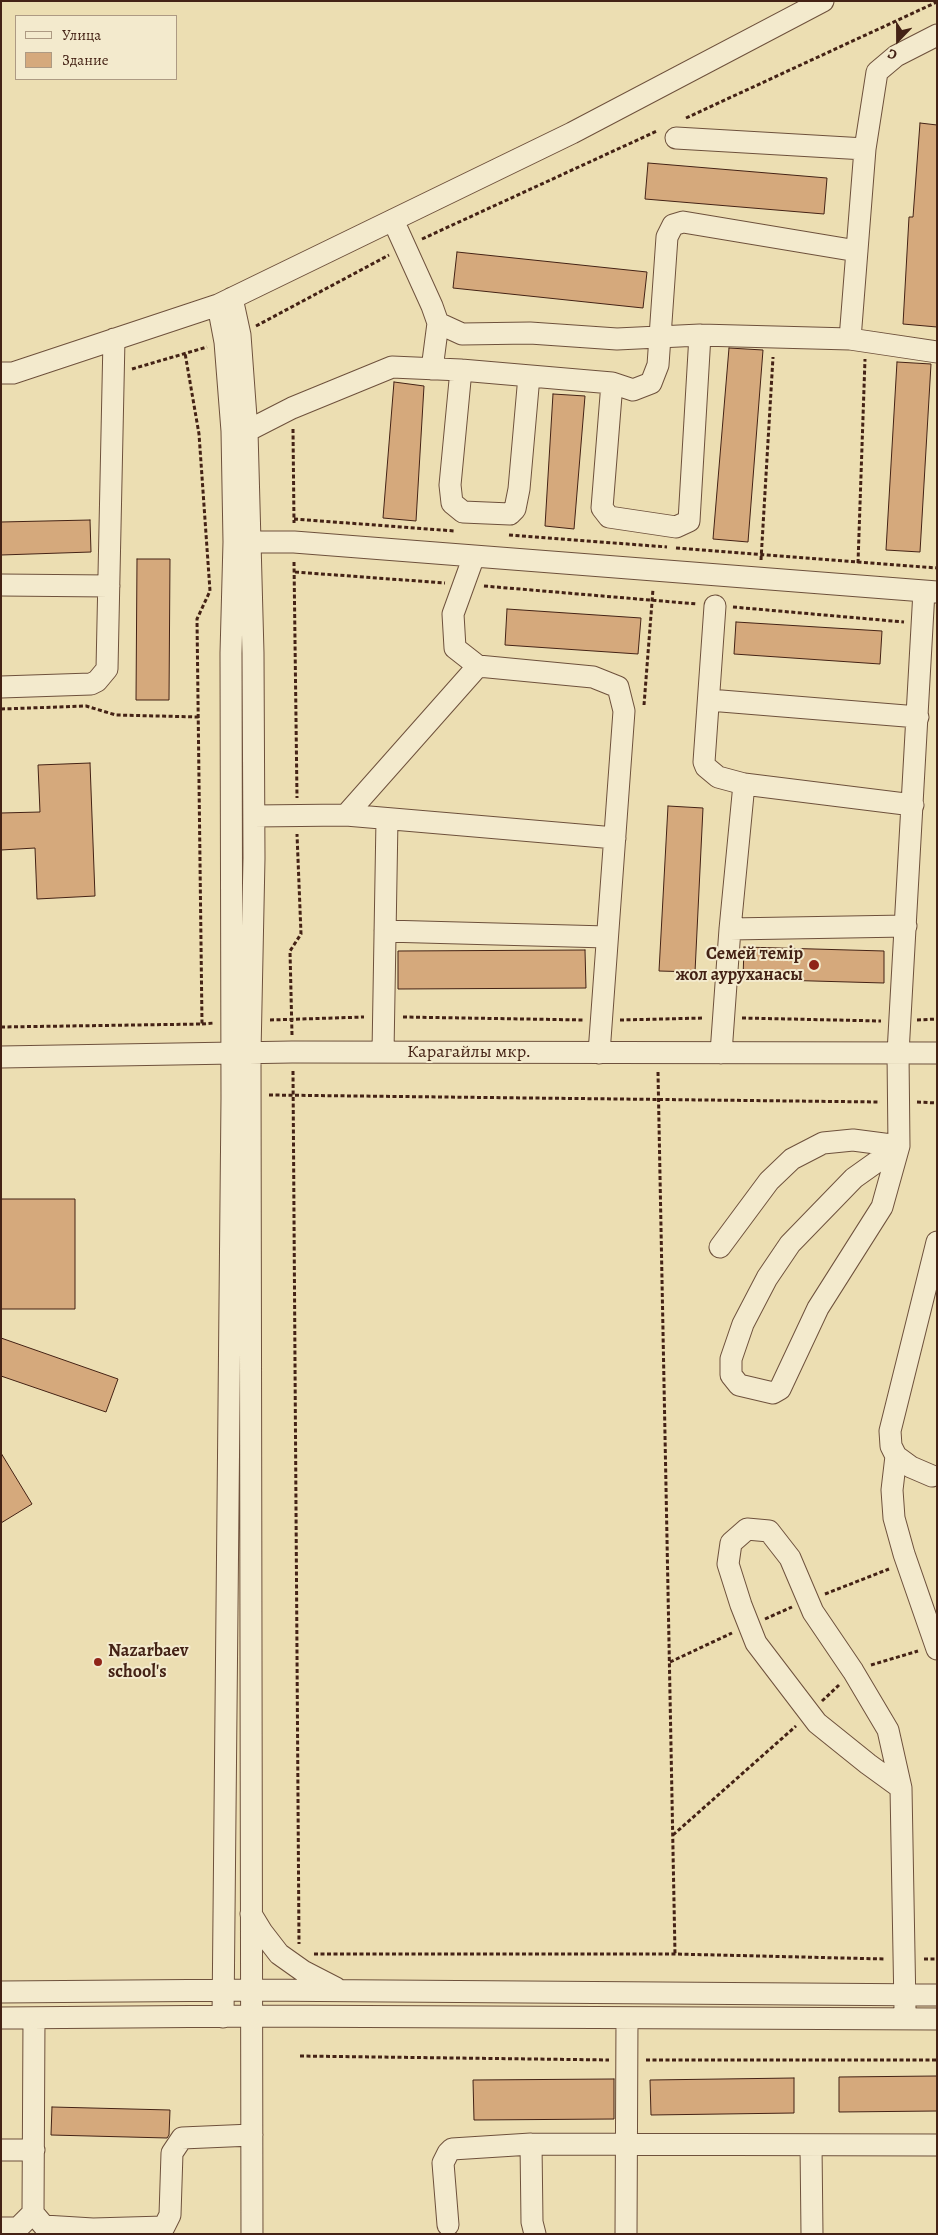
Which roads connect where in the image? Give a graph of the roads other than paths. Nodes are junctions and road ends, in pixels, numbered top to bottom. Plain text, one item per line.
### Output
1 (822, 1) edge
2 (937, 35) edge
3 (675, 128) road end
4 (865, 149) junction
5 (393, 220) junction
6 (857, 251) junction
7 (225, 302) junction
8 (438, 323) junction
9 (700, 335) junction
10 (661, 336) junction
11 (232, 338) junction
12 (114, 339) junction
13 (858, 340) junction
14 (937, 352) edge
15 (5, 367) edge
16 (432, 369) junction
17 (461, 370) junction
18 (529, 376) junction
19 (612, 383) junction
20 (247, 431) junction
21 (242, 542) junction
22 (474, 556) junction
23 (1, 585) edge
24 (109, 586) junction
25 (930, 592) edge
26 (715, 606) road end
27 (478, 666) junction
28 (1, 687) edge
29 (709, 700) junction
30 (918, 717) junction
31 (744, 784) junction
32 (913, 805) junction
33 (346, 815) junction
34 (254, 816) junction
35 (387, 818) junction
36 (615, 838) junction
37 (906, 926) junction
38 (730, 929) junction
39 (385, 931) junction
40 (607, 937) junction
41 (383, 1052) junction
42 (599, 1053) junction
43 (721, 1053) junction
44 (898, 1053) junction
45 (937, 1053) edge
46 (241, 1054) junction
47 (1, 1057) edge
48 (899, 1146) junction
49 (937, 1242) edge
50 (720, 1247) dead end
51 (896, 1456) junction
52 (932, 1476) dead end
53 (937, 1649) edge
54 (901, 1788) junction
55 (251, 1914) junction
56 (222, 1990) junction
57 (251, 1990) junction
58 (341, 1991) junction
59 (1, 1992) edge
60 (905, 1994) junction
61 (937, 1995) edge
62 (223, 2016) junction
63 (252, 2016) junction
64 (1, 2018) edge
65 (34, 2018) junction
66 (627, 2019) junction
67 (905, 2019) junction
68 (937, 2019) edge
69 (252, 2135) junction
70 (531, 2144) junction
71 (626, 2144) junction
72 (811, 2145) junction
73 (937, 2145) edge
74 (1, 2150) edge
75 (34, 2150) junction
76 (33, 2213) junction
77 (448, 2225) dead end
78 (1, 2228) edge
79 (252, 2234) edge
80 (535, 2234) edge
81 (626, 2234) edge
82 (812, 2234) edge

1 - 5 street
2 - 4 street
3 - 4 street
4 - 6 street
5 - 7 street
5 - 8 street
6 - 10 street
6 - 13 street
7 - 11 street
7 - 12 street
8 - 10 street
8 - 16 street
9 - 10 street
9 - 13 street
9 - 19 street
10 - 19 street
11 - 20 street
11 - 21 street
12 - 15 street
12 - 24 street
13 - 14 street
16 - 17 street
16 - 20 street
17 - 18 street
17 - 18 street
18 - 19 street
20 - 21 street
21 - 22 street
21 - 34 street
21 - 46 street
22 - 25 street
22 - 27 street
23 - 24 street
24 - 28 street
25 - 30 street
26 - 29 street
27 - 33 street
27 - 36 street
29 - 30 street
29 - 31 street
30 - 32 street
31 - 32 street
31 - 38 street
32 - 37 street
33 - 34 street
33 - 35 street
34 - 46 street
35 - 36 street
35 - 39 street
36 - 40 street
37 - 38 street
37 - 44 street
38 - 43 street
39 - 40 street
39 - 41 street
40 - 42 street
41 - 42 street, Карагайлы мкр.
41 - 46 street, Карагайлы мкр.
42 - 43 street, Карагайлы мкр.
43 - 44 street, Карагайлы мкр.
44 - 45 street, Карагайлы мкр.
44 - 48 street
46 - 47 street, Карагайлы мкр.
46 - 55 street
46 - 56 street
48 - 48 street
48 - 50 street
49 - 51 street
51 - 52 street
51 - 53 street
54 - 54 street
54 - 60 street
55 - 57 street
55 - 58 street
56 - 57 street
56 - 59 street
56 - 62 street
57 - 58 street
57 - 63 street
58 - 60 street
60 - 61 street
60 - 67 street
62 - 63 street
62 - 65 street
63 - 66 street
63 - 69 street
64 - 65 street
65 - 75 street
66 - 67 street
66 - 71 street
67 - 68 street
69 - 76 street
69 - 79 street
70 - 71 street
70 - 77 street
70 - 80 street
71 - 72 street
71 - 81 street
72 - 73 street
72 - 82 street
74 - 75 street
75 - 76 street
76 - 78 street

